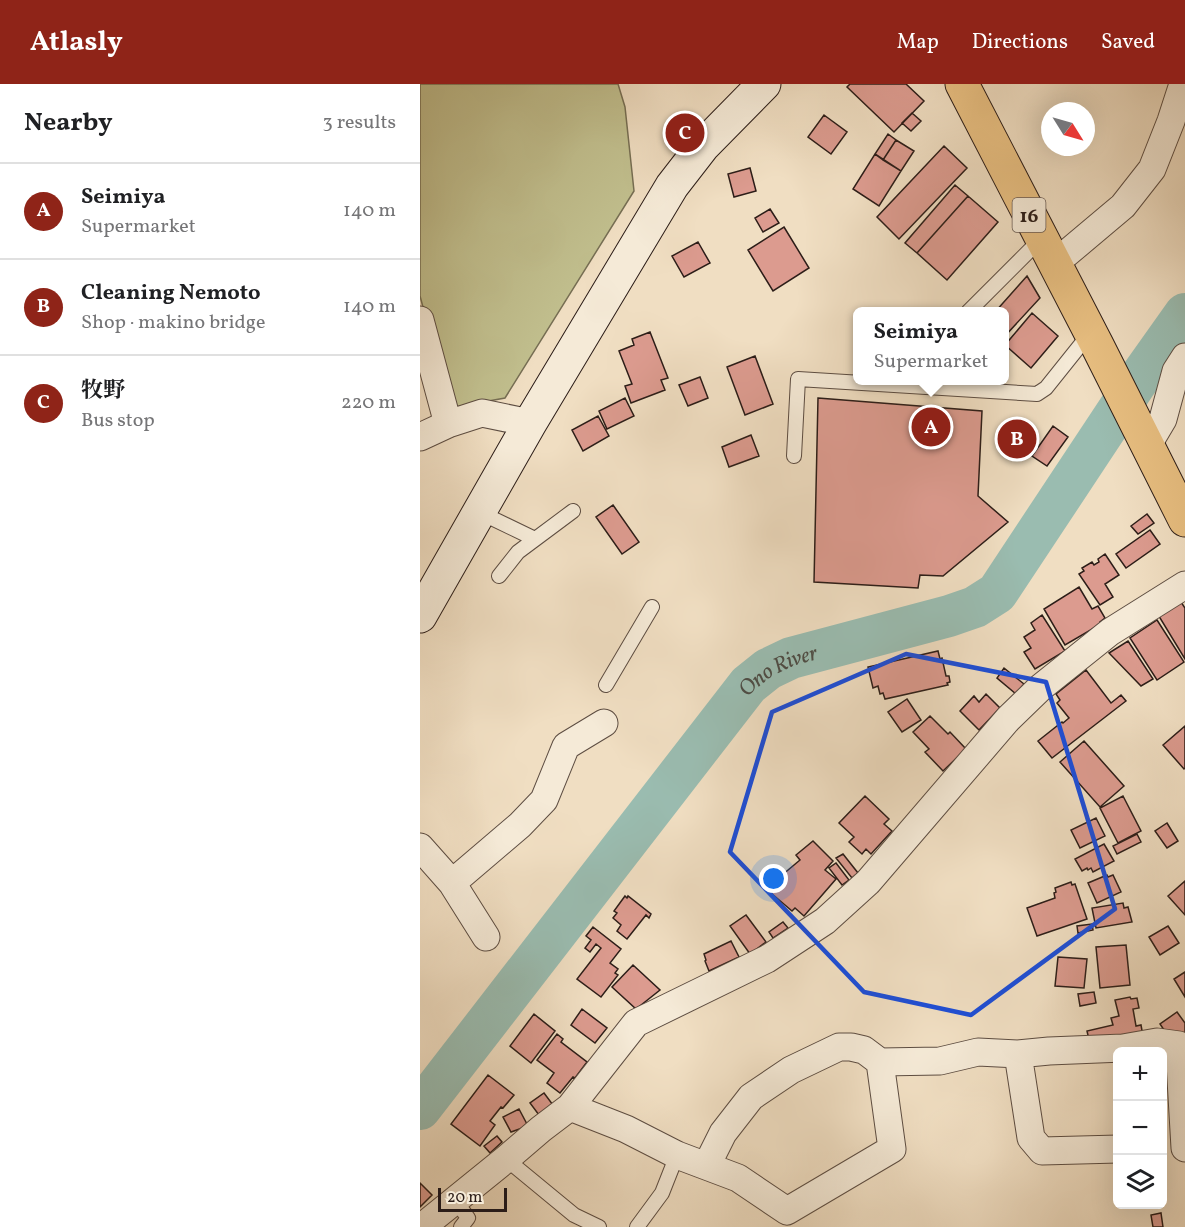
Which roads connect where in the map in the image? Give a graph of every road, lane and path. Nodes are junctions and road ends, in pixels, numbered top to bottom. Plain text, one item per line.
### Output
1 (764, 84) edge
2 (962, 84) edge
3 (1183, 84) edge
4 (1047, 251) junction
5 (974, 307) edge
6 (420, 320) edge
7 (1094, 339) junction
8 (1185, 357) edge
9 (853, 382) edge
10 (894, 385) edge
11 (530, 423) junction
12 (448, 424) junction
13 (420, 437) edge
14 (1147, 446) junction
15 (794, 456) dead end
16 (573, 511) dead end
17 (479, 512) junction
18 (1185, 520) edge
19 (535, 539) junction
20 (499, 576) dead end
21 (1185, 585) edge
22 (652, 608) dead end
23 (420, 616) edge
24 (606, 685) dead end
25 (604, 723) dead end
26 (420, 847) edge
27 (452, 883) junction
28 (486, 937) dead end
29 (1018, 1054) junction
30 (880, 1062) junction
31 (570, 1107) junction
32 (1185, 1148) edge
33 (1113, 1149) edge
34 (677, 1155) junction
35 (1167, 1155) edge
36 (1185, 1158) edge
37 (506, 1160) junction
38 (707, 1165) junction
39 (455, 1200) junction
40 (422, 1227) edge
41 (461, 1227) edge
42 (599, 1227) edge
43 (637, 1227) edge

1 - 11 street
2 - 4 main road, 16
3 - 4 street
4 - 5 lane
4 - 7 main road, 16
6 - 12 street
7 - 10 lane
7 - 14 main road, 16
8 - 14 street
9 - 15 lane
11 - 12 street
11 - 17 street
12 - 13 street
14 - 18 main road, 16
16 - 19 lane
17 - 19 lane
17 - 23 street
19 - 20 lane
21 - 31 street
22 - 24 lane
25 - 27 street
26 - 27 street
27 - 28 street
29 - 30 street
29 - 32 street
29 - 33 street
30 - 38 street
30 - 38 street
31 - 34 street
31 - 37 street
34 - 38 street
34 - 43 lane
35 - 36 street
37 - 39 street
37 - 42 lane
39 - 40 street
39 - 41 lane

